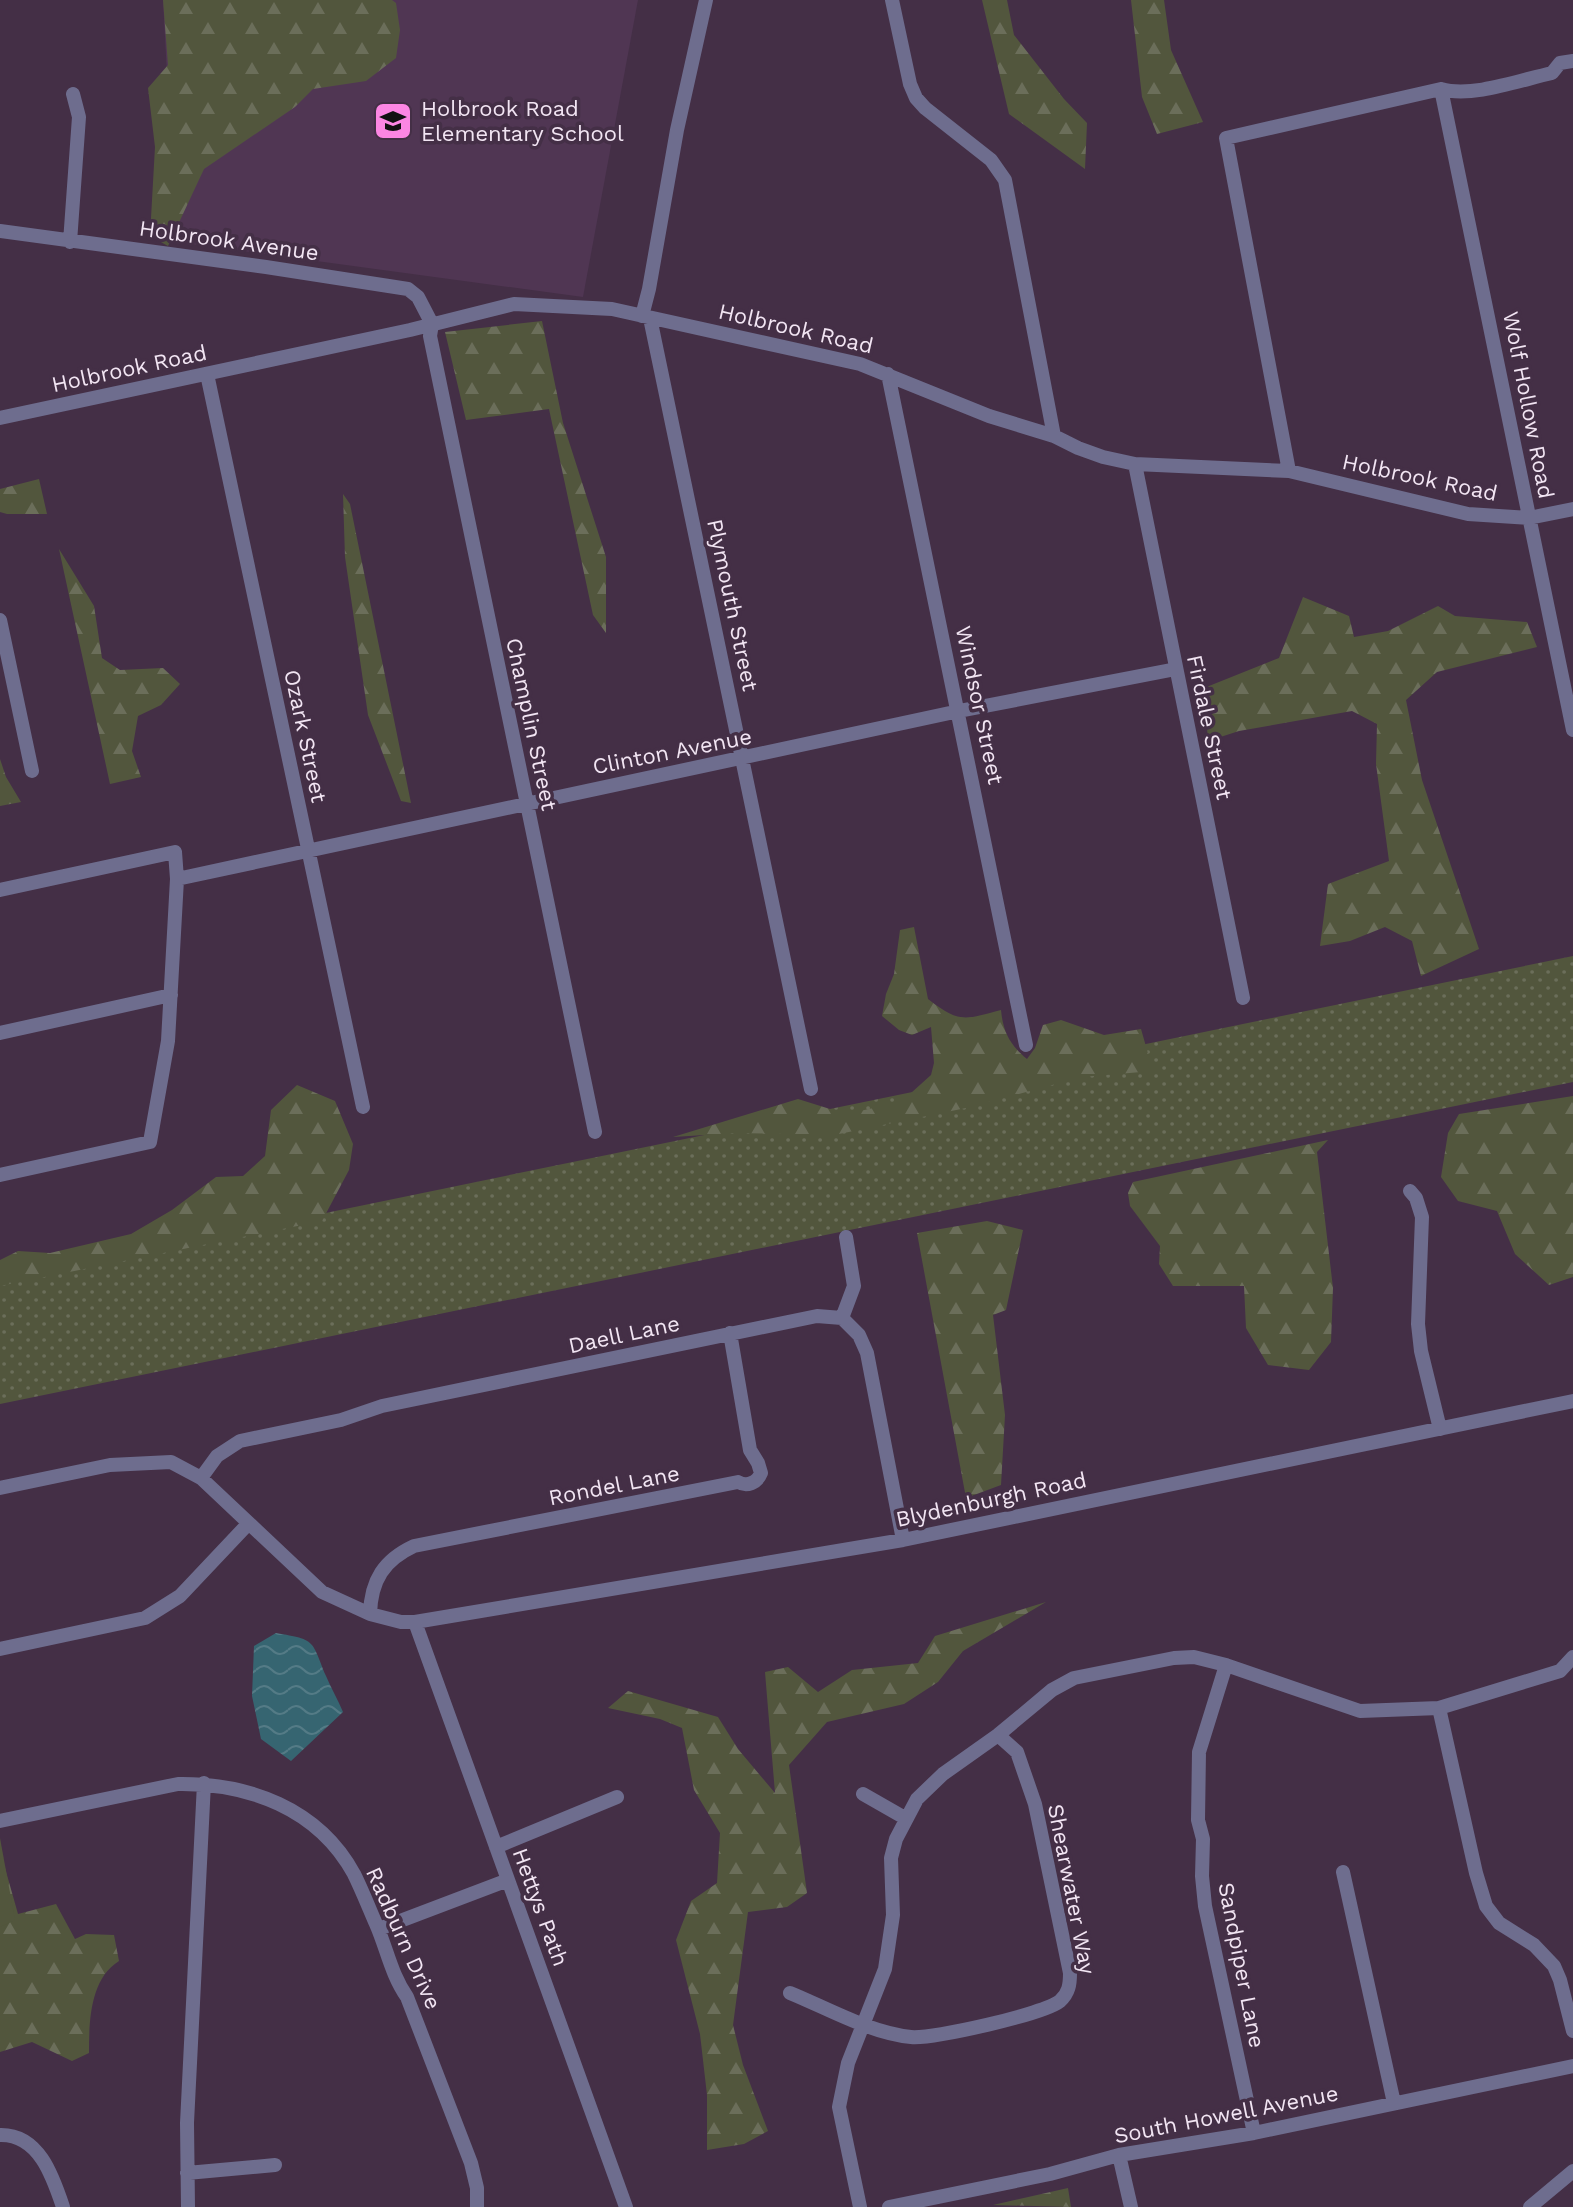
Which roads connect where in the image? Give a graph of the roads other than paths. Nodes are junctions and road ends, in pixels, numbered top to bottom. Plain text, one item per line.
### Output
1 (706, 0) edge
2 (892, 0) edge
3 (1573, 61) edge
4 (1441, 89) junction
5 (73, 94) dead end
6 (0, 231) edge
7 (70, 242) junction
8 (646, 317) junction
9 (432, 324) junction
10 (207, 374) junction
11 (888, 374) junction
12 (0, 418) edge
13 (1054, 436) junction
14 (1135, 464) junction
15 (1289, 471) junction
16 (1573, 509) edge
17 (1529, 518) junction
18 (0, 620) edge
19 (1176, 669) junction
20 (7, 686) edge
21 (959, 711) junction
22 (1573, 730) edge
23 (744, 759) junction
24 (32, 771) dead end
25 (526, 803) junction
26 (308, 849) junction
27 (177, 879) junction
28 (0, 890) edge
29 (171, 995) junction
30 (1243, 998) dead end
31 (0, 1033) edge
32 (1026, 1045) dead end
33 (811, 1089) dead end
34 (363, 1107) dead end
35 (595, 1132) dead end
36 (0, 1175) edge
37 (1410, 1191) dead end
38 (846, 1237) dead end
39 (842, 1318) junction
40 (730, 1333) junction
41 (1573, 1401) edge
42 (1440, 1429) junction
43 (201, 1478) junction
44 (0, 1488) edge
45 (248, 1524) junction
46 (903, 1540) junction
47 (370, 1614) junction
48 (415, 1622) junction
49 (0, 1649) edge
50 (1573, 1657) edge
51 (1226, 1665) junction
52 (1439, 1708) junction
53 (998, 1735) junction
54 (204, 1783) junction
55 (863, 1794) dead end
56 (617, 1797) dead end
57 (905, 1818) junction
58 (0, 1821) edge
59 (496, 1847) junction
60 (1343, 1872) dead end
61 (508, 1880) junction
62 (379, 1929) junction
63 (1568, 1985) edge
64 (790, 1993) dead end
65 (865, 2024) junction
66 (1573, 2031) edge
67 (1573, 2066) edge
68 (1394, 2103) junction
69 (1254, 2133) junction
70 (0, 2135) edge
71 (1119, 2155) junction
72 (275, 2165) dead end
73 (1573, 2171) edge
74 (187, 2173) junction
75 (63, 2207) edge
76 (188, 2207) edge
77 (477, 2207) edge
78 (626, 2207) edge
79 (860, 2207) edge
80 (889, 2207) edge
81 (1131, 2207) edge
82 (1530, 2207) edge

1 - 8 street
2 - 13 street
3 - 4 street
4 - 15 street
4 - 17 street, Wolf Hollow Road
5 - 7 street
6 - 7 street, Holbrook Avenue
7 - 9 street, Holbrook Avenue
8 - 9 street, Holbrook Road
8 - 11 street, Holbrook Road
8 - 23 street, Plymouth Street
9 - 10 street, Holbrook Road
9 - 25 street, Champlin Street
10 - 12 street, Holbrook Road
10 - 26 street, Ozark Street
11 - 13 street, Holbrook Road
11 - 21 street, Windsor Street
13 - 14 street, Holbrook Road
14 - 15 street, Holbrook Road
14 - 19 street, Firdale Street
15 - 17 street, Holbrook Road
16 - 17 street, Holbrook Road
17 - 22 street, Wolf Hollow Road
18 - 20 street
19 - 21 street, Clinton Avenue
19 - 30 street, Firdale Street
20 - 24 street
21 - 23 street, Clinton Avenue
21 - 32 street, Windsor Street
23 - 25 street, Clinton Avenue
23 - 33 street, Plymouth Street
25 - 26 street, Clinton Avenue
25 - 35 street, Champlin Street
26 - 27 street, Clinton Avenue
26 - 34 street, Ozark Street
27 - 28 street
27 - 29 street
29 - 31 street
29 - 36 street
37 - 42 street
38 - 39 street
39 - 40 street, Daell Lane
39 - 46 street
40 - 43 street, Daell Lane
40 - 47 street, Rondel Lane
41 - 42 street, Blydenburgh Road
42 - 46 street, Blydenburgh Road
43 - 44 street
43 - 45 street, Blydenburgh Road
45 - 47 street, Blydenburgh Road
45 - 49 street
46 - 48 street, Blydenburgh Road
47 - 48 street, Blydenburgh Road
48 - 59 street, Hettys Path
50 - 52 street
51 - 52 street
51 - 53 street
51 - 69 street, Sandpiper Lane
52 - 63 street
53 - 57 street
53 - 65 street, Shearwater Way
54 - 58 street, Radburn Drive
54 - 62 street, Radburn Drive
54 - 74 street
55 - 57 street
56 - 59 street
57 - 65 street
59 - 61 street, Hettys Path
60 - 68 street
61 - 62 street
61 - 78 street, Hettys Path
62 - 77 street, Radburn Drive
63 - 66 street
64 - 65 street
65 - 79 street
67 - 68 street, South Howell Avenue
68 - 69 street, South Howell Avenue
69 - 71 street, South Howell Avenue
70 - 75 street
71 - 80 street, South Howell Avenue
71 - 81 street
72 - 74 street
73 - 82 street
74 - 76 street

